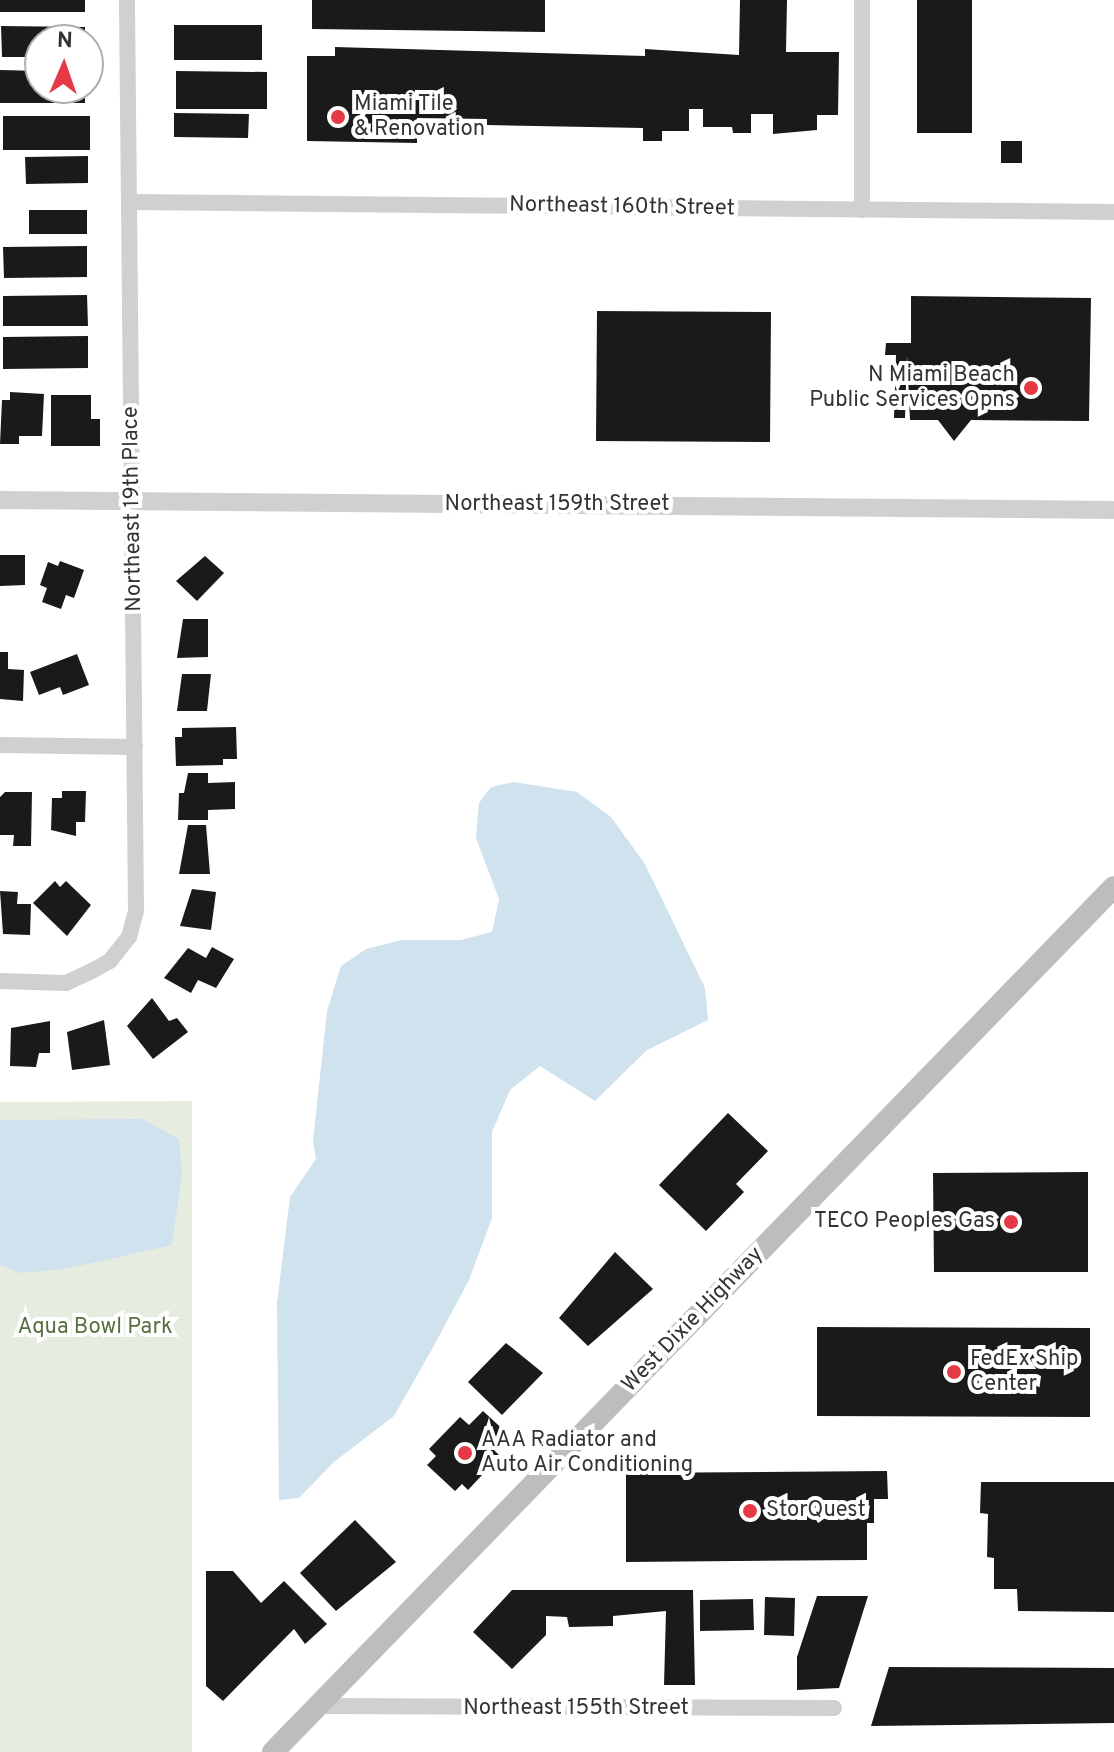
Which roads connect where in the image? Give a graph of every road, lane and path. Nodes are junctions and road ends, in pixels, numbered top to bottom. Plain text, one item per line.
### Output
1 (127, 0) edge
2 (862, 0) edge
3 (130, 202) junction
4 (862, 210) junction
5 (1114, 212) edge
6 (0, 500) edge
7 (132, 500) junction
8 (1114, 510) edge
9 (0, 745) edge
10 (135, 747) junction
11 (1114, 887) edge
12 (0, 981) edge
13 (317, 1706) junction
14 (834, 1708) dead end
15 (273, 1752) edge

1 - 3 street, Northeast 19th Place
2 - 4 street
3 - 4 street, Northeast 160th Street
3 - 7 street, Northeast 19th Place
4 - 5 street, Northeast 160th Street
6 - 7 street, Northeast 159th Street
7 - 8 street, Northeast 159th Street
7 - 10 street, Northeast 19th Place
9 - 10 street
10 - 12 street, Northeast 19th Place
11 - 13 main road, West Dixie Highway
13 - 14 street, Northeast 155th Street
13 - 15 main road, West Dixie Highway

